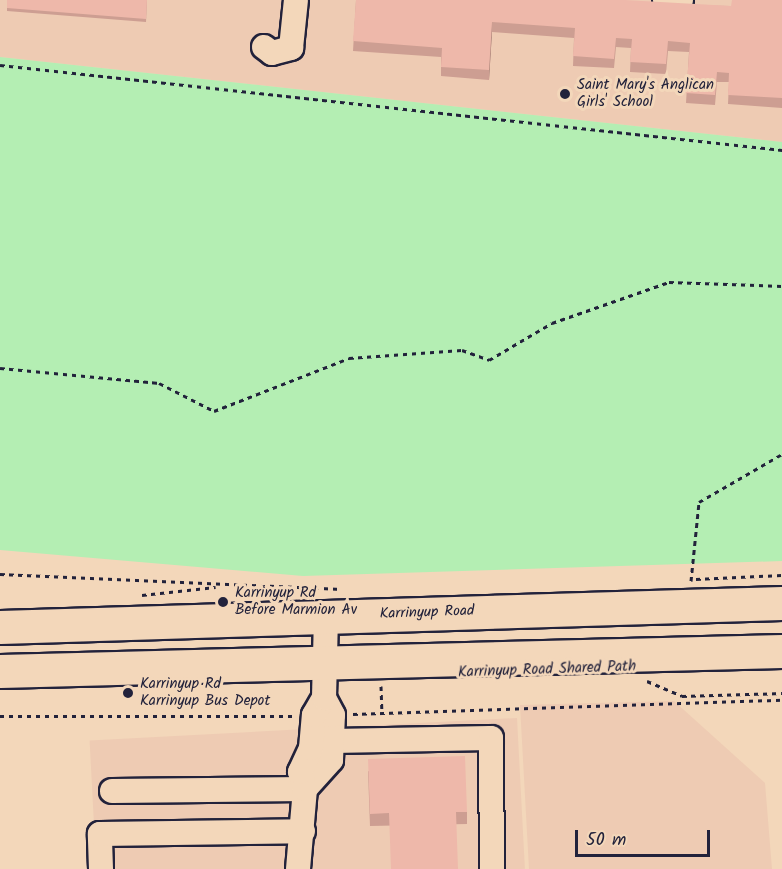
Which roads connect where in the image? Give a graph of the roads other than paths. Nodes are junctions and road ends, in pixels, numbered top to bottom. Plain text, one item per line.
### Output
1 (296, 0) edge
2 (664, 0) edge
3 (681, 0) edge
4 (264, 47) dead end
5 (782, 603) edge
6 (326, 617) junction
7 (0, 627) edge
8 (782, 651) edge
9 (327, 662) junction
10 (0, 671) edge
11 (324, 709) junction
12 (332, 741) junction
13 (305, 789) junction
14 (112, 791) dead end
15 (303, 831) junction
16 (101, 869) edge
17 (298, 869) edge
18 (492, 869) edge

1 - 4 lane
2 - 3 lane
5 - 6 highway, Karrinyup Road
6 - 7 highway, Karrinyup Road
6 - 9 lane
8 - 9 highway
9 - 10 highway
9 - 11 lane
11 - 12 lane
11 - 13 lane
12 - 13 lane
12 - 18 lane
13 - 14 lane
13 - 15 lane
15 - 16 lane
15 - 17 lane

